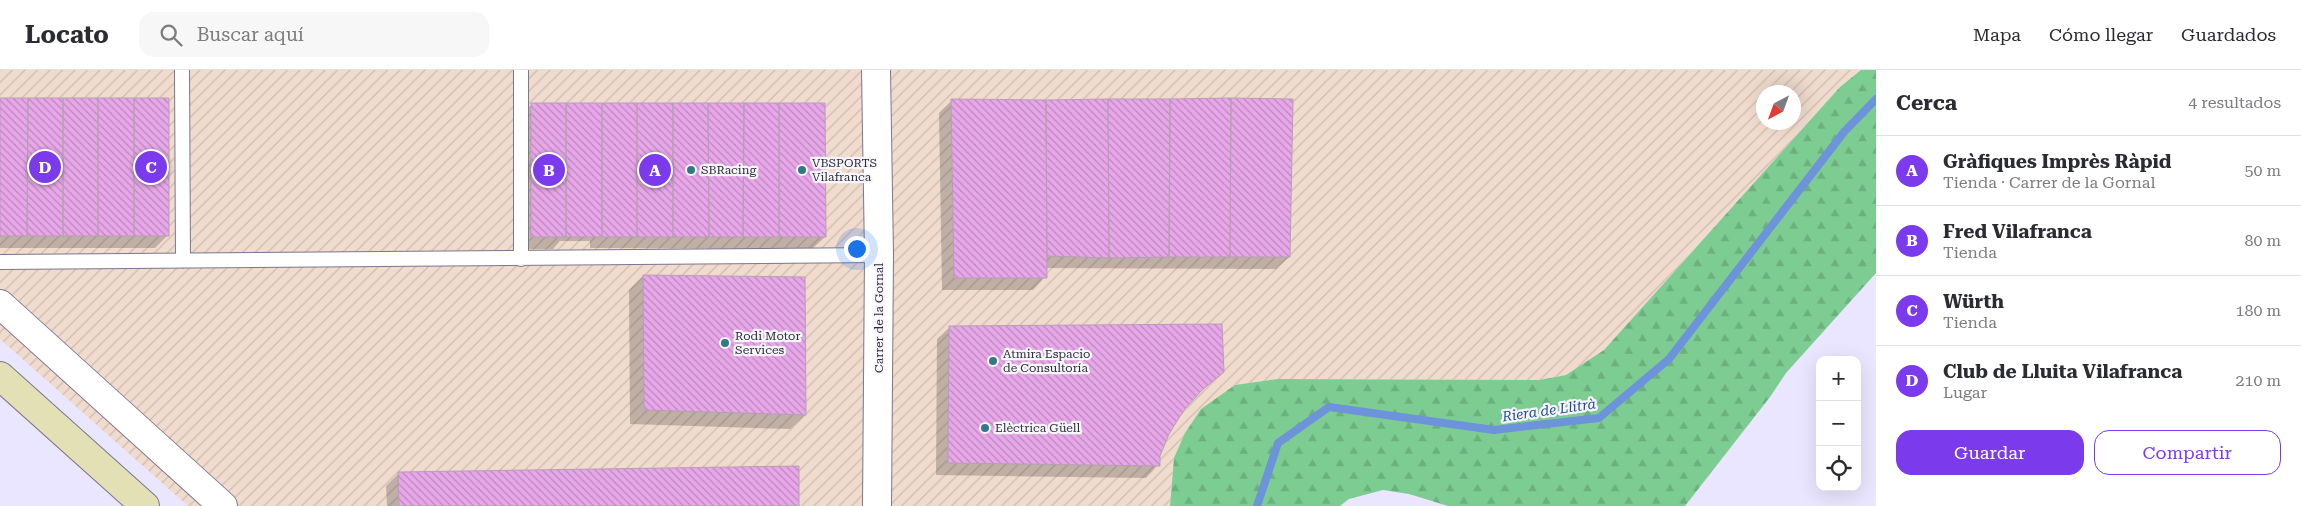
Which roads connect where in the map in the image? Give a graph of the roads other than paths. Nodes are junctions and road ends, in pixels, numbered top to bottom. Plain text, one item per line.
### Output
1 (182, 70) edge
2 (521, 70) edge
3 (876, 70) edge
4 (879, 255) junction
5 (521, 259) junction
6 (183, 261) junction
7 (0, 262) edge
8 (0, 304) edge
9 (0, 376) edge
10 (145, 506) edge
11 (223, 506) edge
12 (878, 506) edge

1 - 6 lane
2 - 5 lane
3 - 4 street, Carrer de la Gornal
4 - 5 lane
4 - 12 street, Carrer de la Gornal
5 - 6 lane
6 - 7 lane
8 - 11 street
9 - 10 main road

